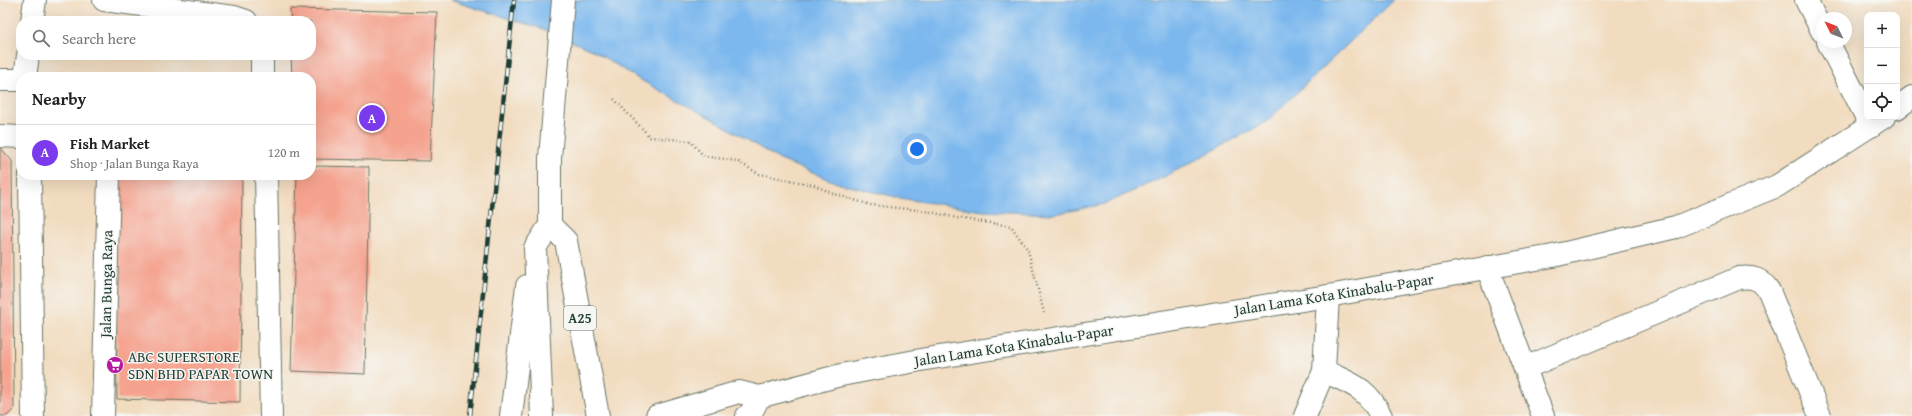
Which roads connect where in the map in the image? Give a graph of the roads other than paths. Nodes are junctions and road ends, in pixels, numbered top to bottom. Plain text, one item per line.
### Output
1 (35, 0) edge
2 (104, 0) edge
3 (563, 0) edge
4 (1806, 0) edge
5 (33, 16) edge
6 (226, 16) edge
7 (1816, 19) edge
8 (1832, 48) edge
9 (27, 60) edge
10 (262, 60) edge
11 (26, 72) edge
12 (262, 72) edge
13 (0, 80) edge
14 (16, 80) edge
15 (1912, 97) edge
16 (1900, 106) edge
17 (1878, 122) edge
18 (0, 136) edge
19 (16, 137) edge
20 (30, 180) edge
21 (109, 180) edge
22 (266, 180) edge
23 (550, 225) junction
24 (536, 264) junction
25 (1488, 268) junction
26 (1328, 296) junction
27 (1525, 368) junction
28 (1324, 371) junction
29 (759, 397) junction
30 (33, 416) edge
31 (103, 416) edge
32 (271, 416) edge
33 (511, 416) edge
34 (542, 416) edge
35 (598, 416) edge
36 (657, 416) edge
37 (746, 416) edge
38 (1305, 416) edge
39 (1381, 416) edge
40 (1543, 416) edge
41 (1820, 416) edge

1 - 5 main road
2 - 6 main road
3 - 23 main road
4 - 7 main road
8 - 17 main road
9 - 11 main road
10 - 12 main road
13 - 14 main road
15 - 16 main road
17 - 25 main road, Jalan Lama Kota Kinabalu-Papar
18 - 19 main road
20 - 30 main road
21 - 31 main road, Jalan Bunga Raya
22 - 32 main road
23 - 24 main road
23 - 35 main road, A25
24 - 33 main road
24 - 34 main road
25 - 26 main road, Jalan Lama Kota Kinabalu-Papar
25 - 27 main road
26 - 28 main road
26 - 29 main road, Jalan Lama Kota Kinabalu-Papar
27 - 40 main road
27 - 41 main road
28 - 38 main road
28 - 39 main road
29 - 36 main road
29 - 37 main road

